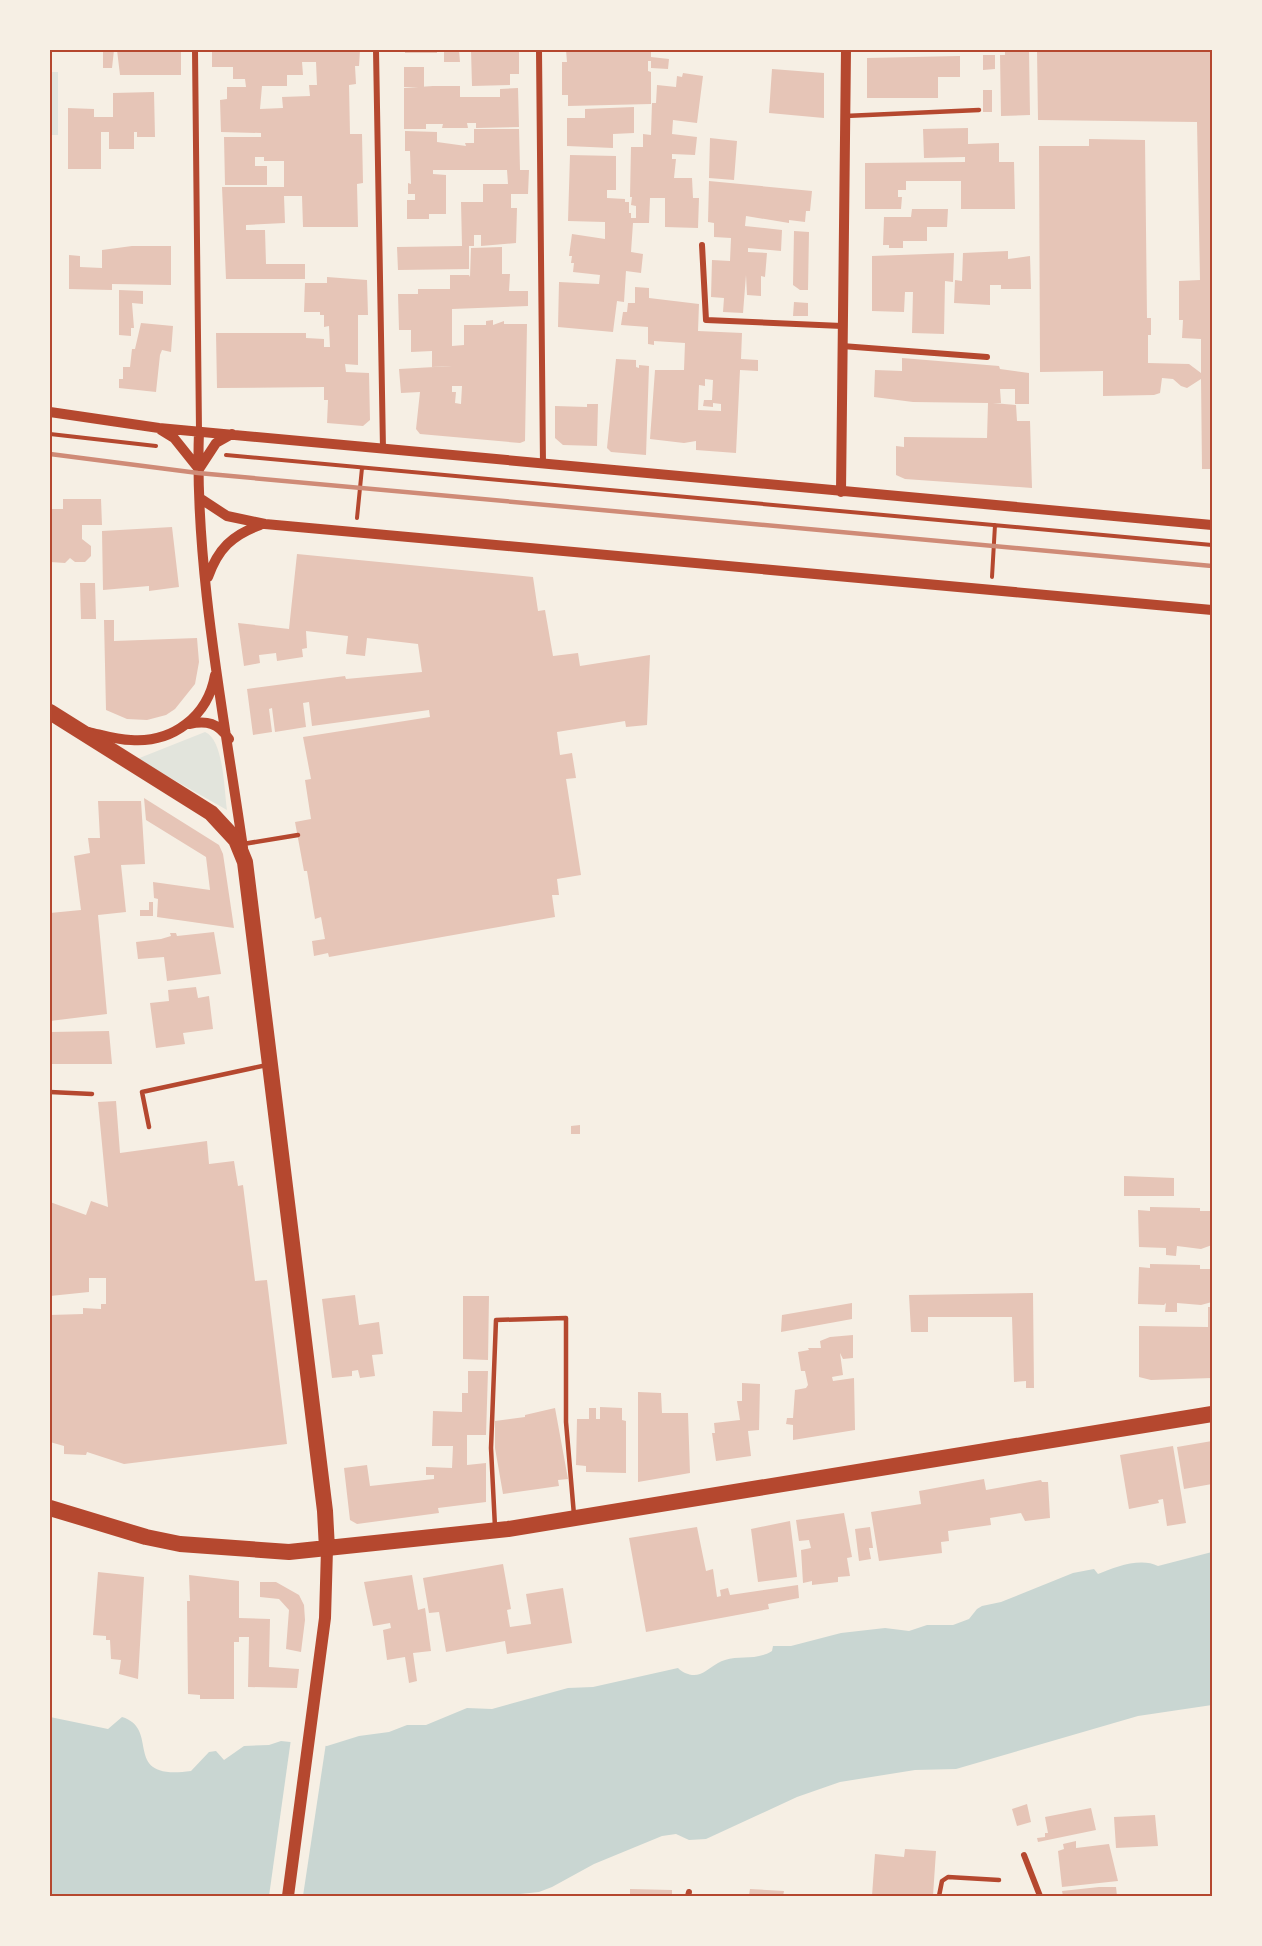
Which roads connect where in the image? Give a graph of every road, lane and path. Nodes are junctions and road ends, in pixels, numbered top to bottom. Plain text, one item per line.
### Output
1 (195, 50) edge
2 (376, 50) edge
3 (539, 50) edge
4 (846, 50) edge
5 (979, 110) dead end
6 (845, 116) junction
7 (702, 245) dead end
8 (842, 326) junction
9 (842, 346) junction
10 (987, 357) dead end
11 (50, 412) edge
12 (159, 428) junction
13 (199, 431) junction
14 (50, 434) edge
15 (232, 434) junction
16 (383, 449) junction
17 (185, 450) junction
18 (208, 453) junction
19 (543, 465) junction
20 (362, 468) junction
21 (198, 469) junction
22 (840, 492) junction
23 (201, 499) junction
24 (265, 524) junction
25 (995, 525) junction
26 (1212, 525) edge
27 (356, 531) junction
28 (1212, 545) edge
29 (206, 583) junction
30 (991, 590) junction
31 (1212, 610) edge
32 (217, 665) junction
33 (50, 712) edge
34 (188, 724) junction
35 (77, 729) junction
36 (229, 740) junction
37 (298, 836) dead end
38 (243, 844) junction
39 (246, 862) junction
40 (269, 1064) junction
41 (50, 1092) edge
42 (92, 1094) dead end
43 (149, 1127) dead end
44 (1212, 1414) edge
45 (50, 1508) edge
46 (575, 1518) junction
47 (495, 1530) junction
48 (327, 1549) junction
49 (1024, 1855) dead end
50 (999, 1880) dead end
51 (288, 1896) edge
52 (939, 1896) edge
53 (1040, 1896) edge

1 - 13 street
2 - 16 street
3 - 19 street
4 - 6 street
5 - 6 lane
6 - 8 street
7 - 8 street
8 - 9 street
9 - 10 street
9 - 22 street
11 - 12 street
12 - 13 street
12 - 17 street
13 - 15 street
13 - 21 street
14 - 17 path
15 - 16 street
15 - 18 street
16 - 19 street
17 - 21 street
18 - 20 path
18 - 21 street
19 - 22 street
20 - 25 path
20 - 27 path
21 - 23 street
22 - 26 street
23 - 24 street
23 - 29 street
24 - 27 street
24 - 29 street
25 - 28 path
25 - 30 path
27 - 30 street
29 - 32 street
30 - 31 street
32 - 34 street
32 - 36 street
33 - 35 highway
34 - 35 street
34 - 36 street
35 - 39 highway
36 - 38 street
37 - 38 lane
38 - 39 street
39 - 40 highway
40 - 43 lane
40 - 48 highway
41 - 42 lane
44 - 46 highway
45 - 48 highway
46 - 47 highway
46 - 47 lane
47 - 48 highway
48 - 51 main road
49 - 53 street
50 - 52 lane

